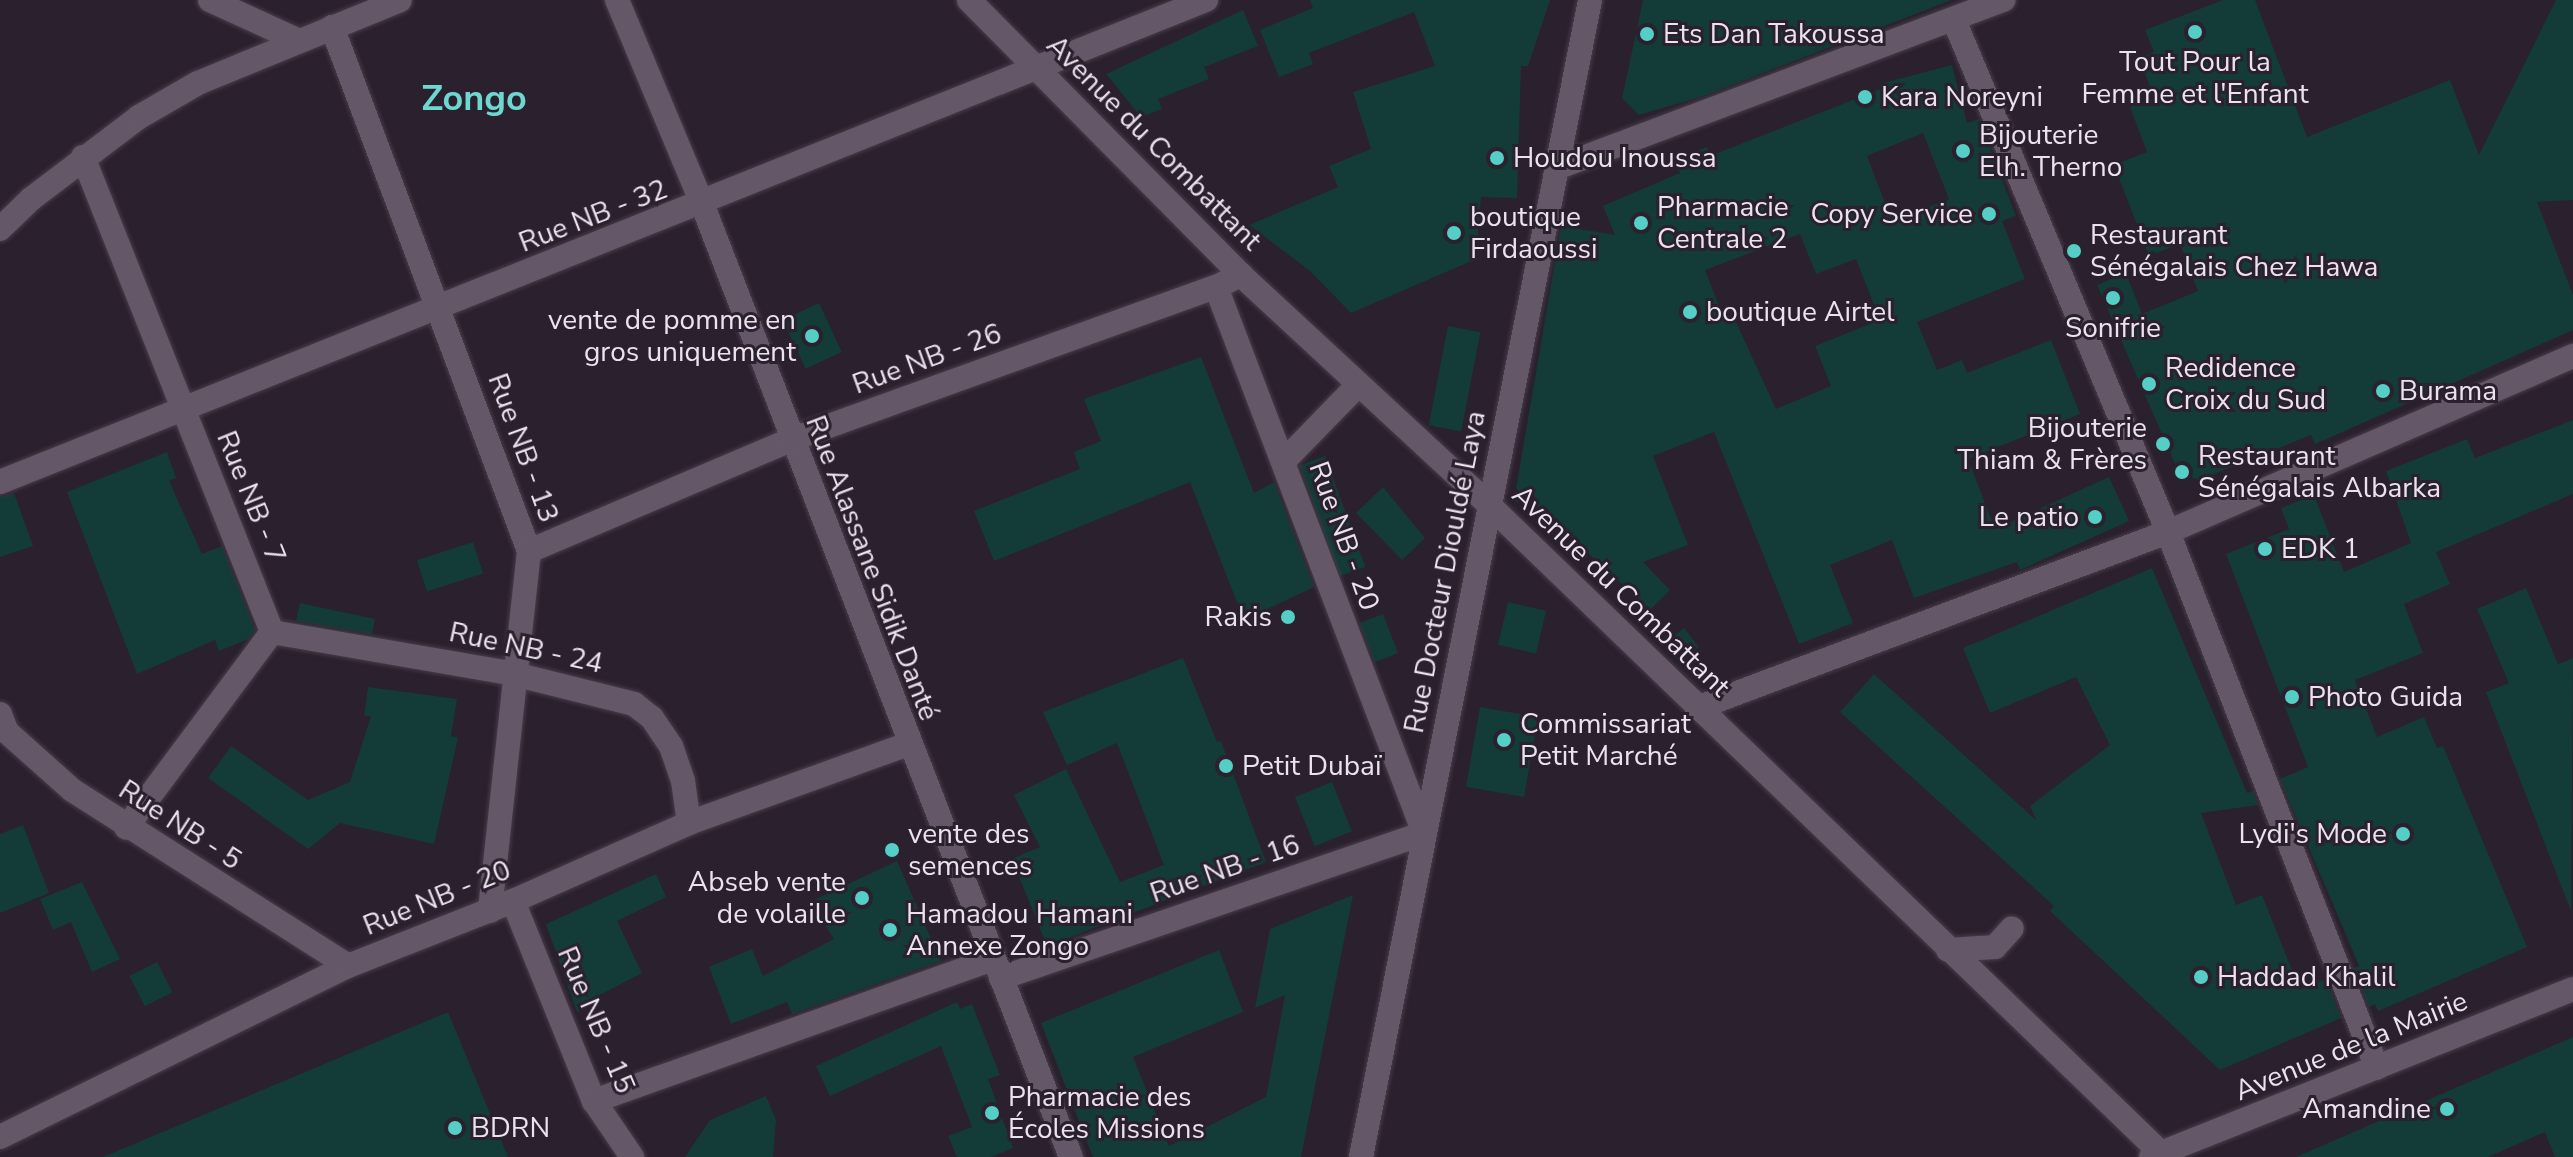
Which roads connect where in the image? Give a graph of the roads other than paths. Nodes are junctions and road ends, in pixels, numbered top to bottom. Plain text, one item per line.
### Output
1 (210, 0) edge
2 (400, 0) edge
3 (617, 0) edge
4 (969, 0) edge
5 (1206, 0) edge
6 (1590, 0) edge
7 (2003, 0) edge
8 (1954, 20) junction
9 (332, 27) junction
10 (299, 41) junction
11 (1036, 65) junction
12 (83, 157) junction
13 (1556, 168) junction
14 (703, 206) junction
15 (0, 229) edge
16 (1241, 275) junction
17 (1216, 287) junction
18 (441, 307) junction
19 (2573, 356) edge
20 (1359, 384) junction
21 (185, 411) junction
22 (790, 440) junction
23 (1284, 461) junction
24 (0, 482) edge
25 (1489, 505) junction
26 (2168, 532) junction
27 (529, 551) junction
28 (272, 632) junction
29 (514, 674) junction
30 (1697, 708) junction
31 (2, 727) edge
32 (908, 744) junction
33 (689, 823) junction
34 (126, 828) junction
35 (1424, 833) junction
36 (513, 901) junction
37 (490, 911) junction
38 (2012, 928) dead end
39 (1948, 950) junction
40 (348, 966) junction
41 (997, 969) junction
42 (2573, 989) edge
43 (2377, 1068) junction
44 (594, 1101) junction
45 (0, 1137) edge
46 (2159, 1156) edge
47 (632, 1157) edge
48 (1071, 1157) edge
49 (1361, 1157) edge

1 - 10 street
2 - 9 street
3 - 14 street, Rue Alassane Sidik Danté
4 - 11 street, Avenue du Combattant
5 - 11 street, Rue NB - 32
6 - 13 street, Rue Docteur Diouldé Laya
7 - 8 street
8 - 13 street
8 - 26 street
9 - 10 street
9 - 18 street, Rue NB - 13
10 - 12 street
11 - 14 street, Rue NB - 32
11 - 16 street, Avenue du Combattant
12 - 15 street
12 - 21 street, Rue NB - 7
13 - 25 street, Rue Docteur Diouldé Laya
14 - 18 street, Rue NB - 32
14 - 22 street, Rue Alassane Sidik Danté
16 - 17 street
16 - 20 street, Avenue du Combattant
17 - 22 street, Rue NB - 26
17 - 23 street, Rue NB - 20
18 - 21 street, Rue NB - 32
18 - 27 street, Rue NB - 13
19 - 26 street
20 - 23 street
20 - 25 street, Avenue du Combattant
21 - 24 street, Rue NB - 32
21 - 28 street, Rue NB - 7
22 - 27 street, Rue NB - 26
22 - 32 street, Rue Alassane Sidik Danté
23 - 35 street, Rue NB - 20
25 - 30 street, Avenue du Combattant
25 - 35 street, Rue Docteur Diouldé Laya
26 - 30 street
26 - 43 street
27 - 29 street, Rue NB - 13
28 - 29 street, Rue NB - 24
28 - 34 street
29 - 33 street, Rue NB - 24
29 - 37 street, Rue NB - 13
30 - 39 street, Avenue du Combattant
31 - 34 street, Rue NB - 5
32 - 33 street, Rue NB - 20
32 - 41 street, Rue Alassane Sidik Danté
33 - 36 street, Rue NB - 20
34 - 40 street, Rue NB - 5
35 - 41 street, Rue NB - 16
35 - 49 street, Rue Docteur Diouldé Laya
36 - 37 street, Rue NB - 20
36 - 44 street, Rue NB - 15
37 - 40 street, Rue NB - 20
38 - 39 street
39 - 46 street, Avenue du Combattant
40 - 45 street, Rue NB - 20
41 - 44 street, Rue NB - 16
41 - 48 street, Rue Alassane Sidik Danté
42 - 43 street, Avenue de la Mairie
43 - 46 street, Avenue de la Mairie
44 - 47 street, Rue NB - 15

